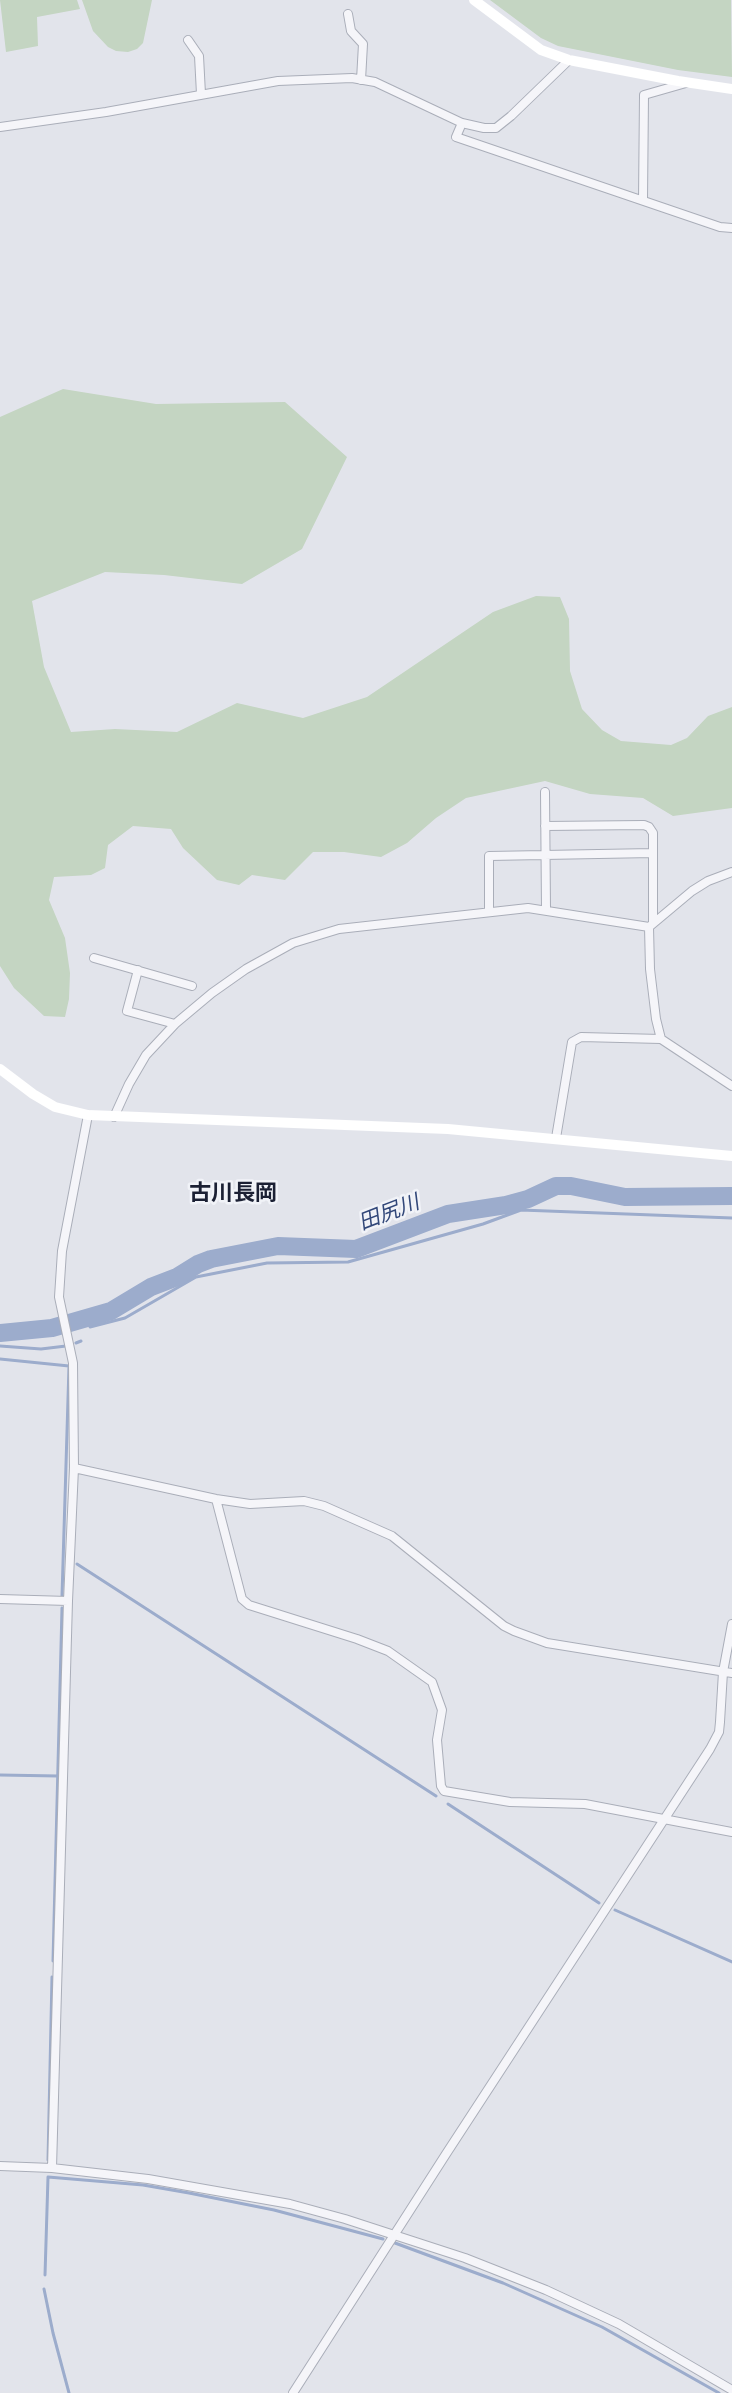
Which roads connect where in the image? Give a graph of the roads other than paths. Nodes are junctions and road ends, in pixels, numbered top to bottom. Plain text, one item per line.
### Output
1 (474, 0) edge
2 (348, 14) dead end
3 (188, 40) dead end
4 (569, 60) junction
5 (361, 80) junction
6 (688, 83) junction
7 (732, 89) edge
8 (201, 94) junction
9 (462, 123) junction
10 (0, 127) edge
11 (643, 200) junction
12 (732, 228) edge
13 (545, 792) dead end
14 (545, 826) junction
15 (653, 853) junction
16 (546, 855) junction
17 (732, 872) edge
18 (546, 909) junction
19 (489, 912) junction
20 (651, 925) junction
21 (94, 958) dead end
22 (138, 970) junction
23 (192, 986) dead end
24 (175, 1024) junction
25 (661, 1039) junction
26 (0, 1070) edge
27 (732, 1086) edge
28 (88, 1115) junction
29 (114, 1117) junction
30 (556, 1138) junction
31 (732, 1156) edge
32 (74, 1468) junction
33 (216, 1499) junction
34 (0, 1599) edge
35 (68, 1602) junction
36 (732, 1624) edge
37 (728, 1672) edge
38 (664, 1818) junction
39 (732, 1832) edge
40 (0, 2166) edge
41 (52, 2168) junction
42 (395, 2235) junction
43 (732, 2390) edge
44 (293, 2393) edge

1 - 4 street
2 - 5 street
3 - 8 street
4 - 6 street
4 - 9 street
5 - 8 street
5 - 9 street
6 - 7 street
6 - 11 street
8 - 10 street
9 - 11 street
11 - 12 street
13 - 14 street
14 - 15 street
14 - 16 street
15 - 16 street
15 - 20 street
16 - 18 street
16 - 19 street
17 - 20 street
18 - 19 street
18 - 20 street
19 - 24 street
20 - 25 street
21 - 22 street
22 - 23 street
22 - 24 street
24 - 29 street
25 - 27 street
25 - 30 street
26 - 28 street
28 - 29 street
28 - 32 street
29 - 30 street
30 - 31 street
32 - 33 street
32 - 35 street
33 - 37 street
33 - 38 street
34 - 35 street
35 - 41 street
36 - 37 street
37 - 38 street
38 - 39 street
38 - 42 street
40 - 41 street
41 - 42 street
42 - 43 street
42 - 44 street

